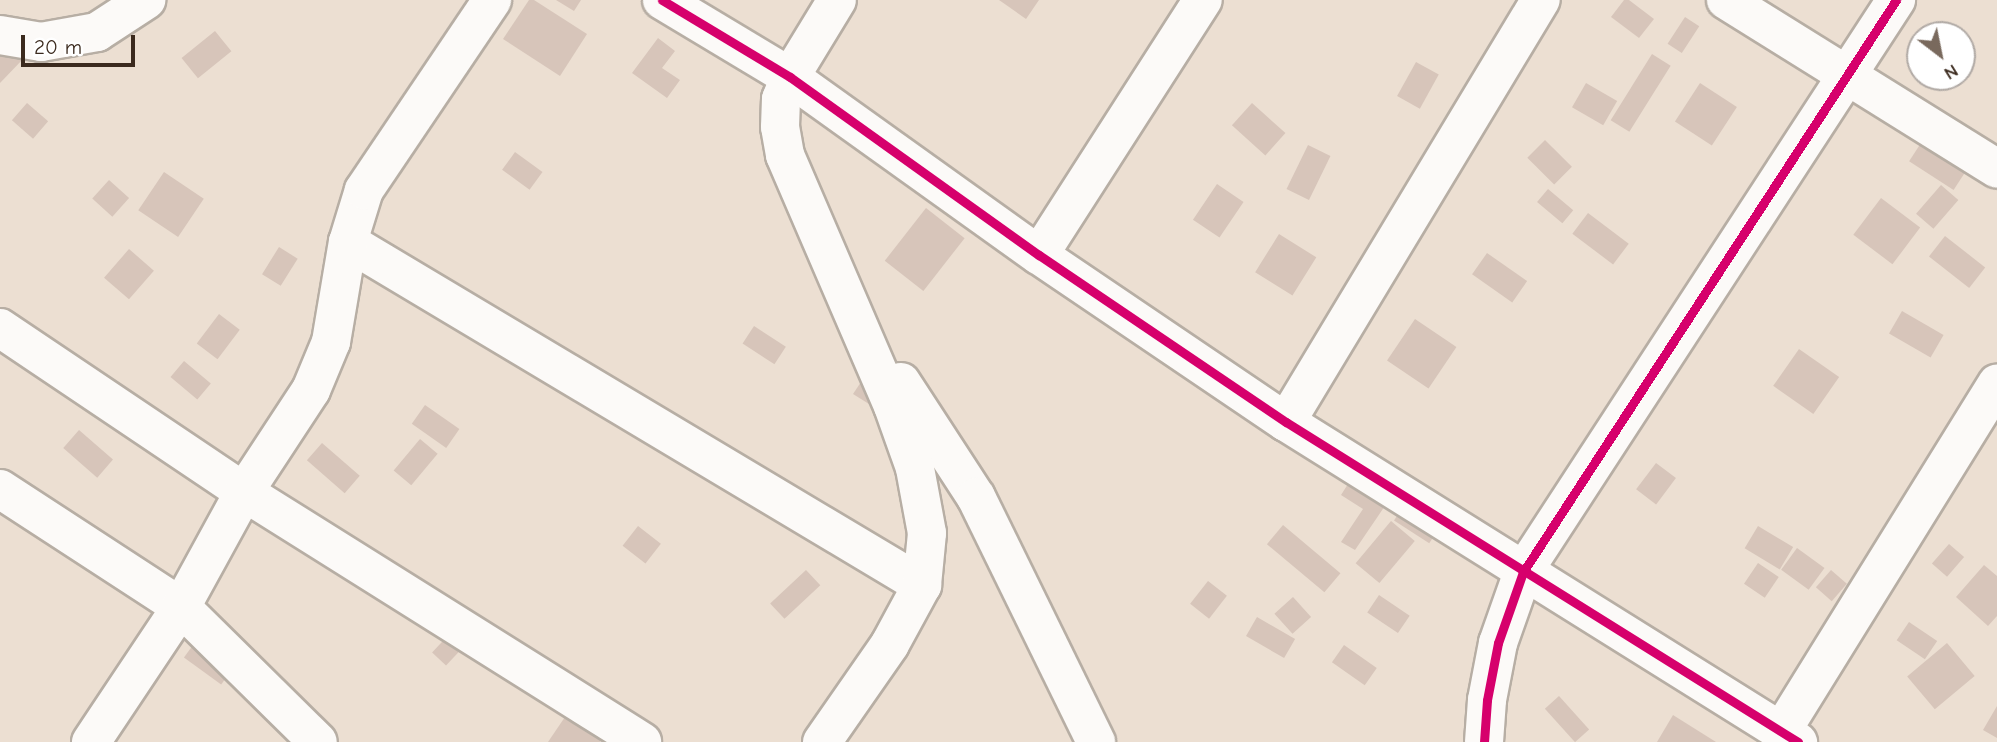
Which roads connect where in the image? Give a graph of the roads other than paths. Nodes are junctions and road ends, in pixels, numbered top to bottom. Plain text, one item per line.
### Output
1 (146, 0) edge
2 (492, 0) edge
3 (662, 0) edge
4 (837, 0) edge
5 (1203, 0) edge
6 (1541, 0) edge
7 (1726, 0) edge
8 (1896, 0) edge
9 (0, 35) edge
10 (790, 77) junction
11 (1846, 77) junction
12 (1997, 169) edge
13 (348, 242) junction
14 (1039, 255) junction
15 (850, 304) junction
16 (0, 328) edge
17 (1997, 383) edge
18 (1286, 422) junction
19 (0, 489) edge
20 (244, 492) junction
21 (1523, 572) junction
22 (922, 585) junction
23 (181, 607) junction
24 (1790, 737) edge
25 (91, 742) edge
26 (318, 742) edge
27 (642, 742) edge
28 (822, 742) edge
29 (1096, 742) edge
30 (1484, 742) edge

1 - 9 street
2 - 13 street
3 - 10 street
4 - 10 street
5 - 14 street
6 - 18 street
7 - 11 street
8 - 11 street
10 - 14 street
10 - 15 street
11 - 12 street
11 - 21 street
13 - 20 street
13 - 22 street
14 - 18 street
15 - 22 street
15 - 29 street
16 - 20 street
17 - 24 street
18 - 21 street
19 - 23 street
20 - 23 street
20 - 27 street
21 - 24 street
21 - 30 street
22 - 28 street
23 - 25 street
23 - 26 street

